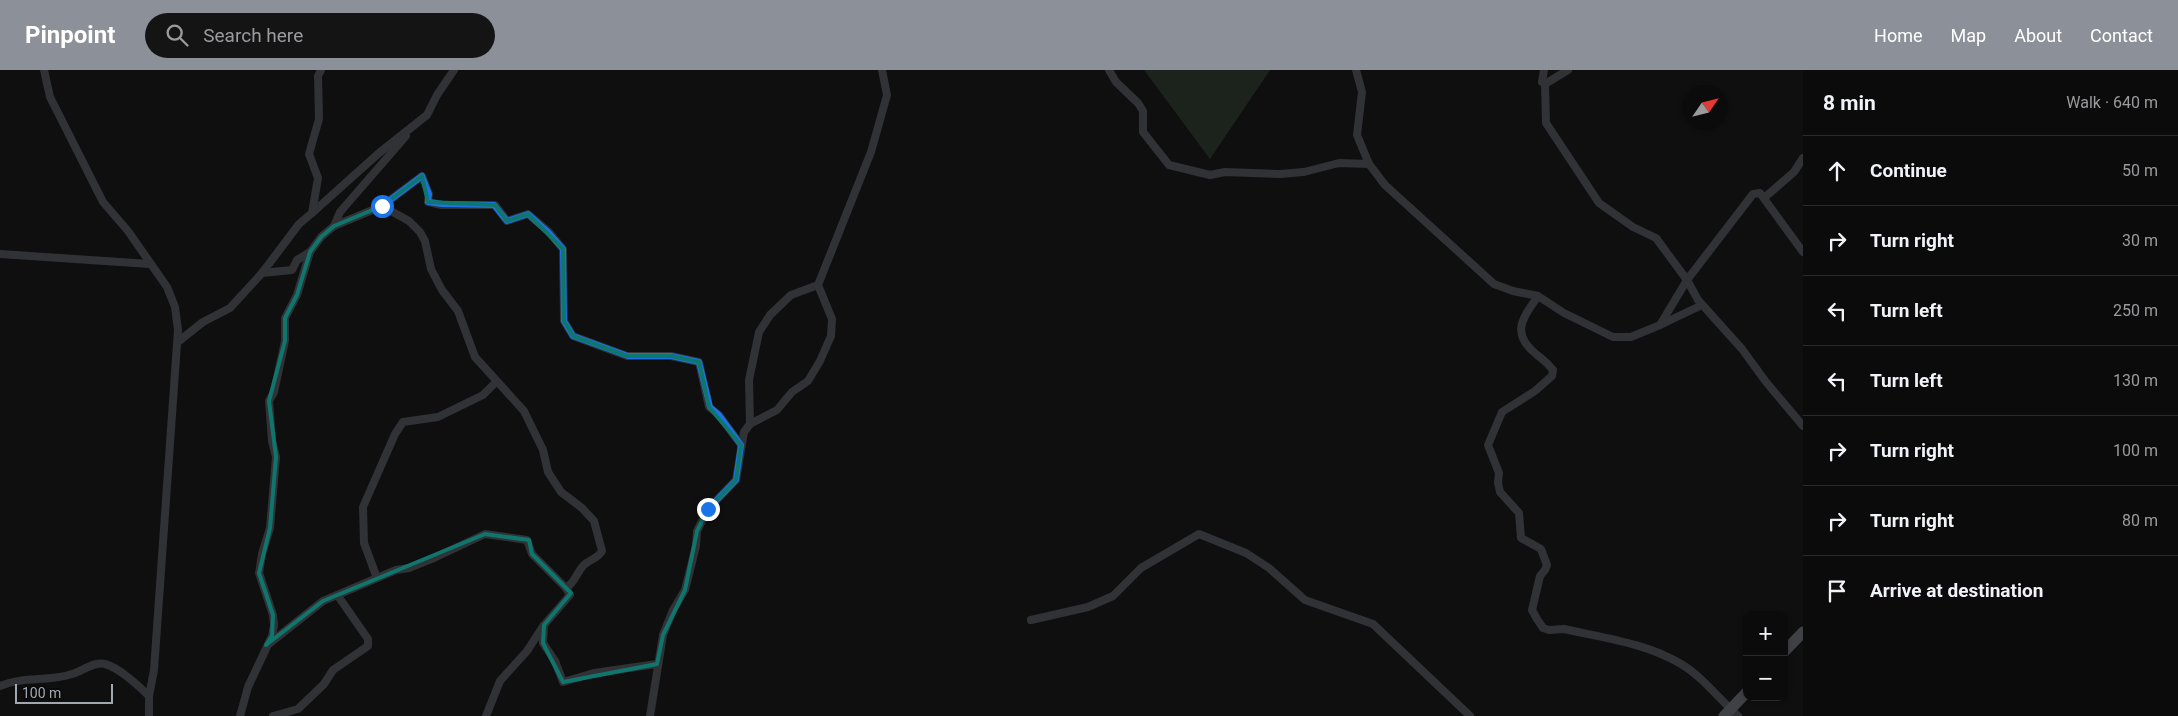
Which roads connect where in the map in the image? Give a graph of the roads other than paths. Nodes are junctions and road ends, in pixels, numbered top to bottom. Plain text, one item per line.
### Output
1 (44, 70) edge
2 (321, 70) edge
3 (454, 70) edge
4 (882, 70) edge
5 (1109, 70) edge
6 (1356, 70) edge
7 (1544, 70) edge
8 (1568, 70) edge
9 (1542, 82) dead end
10 (412, 130) junction
11 (1803, 158) edge
12 (1369, 164) junction
13 (1764, 198) junction
14 (382, 206) junction
15 (312, 213) junction
16 (334, 226) junction
17 (310, 252) junction
18 (1803, 252) edge
19 (0, 254) edge
20 (150, 264) junction
21 (292, 270) junction
22 (262, 273) junction
23 (1687, 280) junction
24 (818, 285) junction
25 (300, 288) junction
26 (1538, 296) junction
27 (1702, 305) junction
28 (1660, 325) junction
29 (179, 341) junction
30 (496, 382) junction
31 (750, 424) junction
32 (1803, 426) edge
33 (741, 445) junction
34 (377, 578) junction
35 (566, 588) junction
36 (338, 596) junction
37 (1031, 620) dead end
38 (544, 625) junction
39 (1803, 632) edge
40 (266, 645) junction
41 (1788, 648) edge
42 (657, 664) junction
43 (0, 686) edge
44 (149, 696) junction
45 (1743, 698) edge
46 (1731, 714) edge
47 (149, 716) edge
48 (240, 716) edge
49 (272, 716) edge
50 (486, 716) edge
51 (650, 716) edge
52 (1470, 716) edge

1 - 20 street
2 - 15 street
3 - 10 street
4 - 24 street
5 - 12 street
6 - 12 street
7 - 9 street
8 - 23 street
10 - 15 street
10 - 16 street
11 - 13 street
12 - 26 street
13 - 18 street
13 - 23 street
14 - 16 street
14 - 30 street
14 - 33 street
15 - 22 street
16 - 17 street
17 - 21 street
17 - 25 street
19 - 20 street
20 - 29 street
21 - 22 street
21 - 25 street
22 - 29 street
23 - 27 street
23 - 28 street
24 - 31 street
24 - 31 street
25 - 40 street
26 - 28 street
26 - 46 street
27 - 28 street
27 - 32 street
29 - 44 street
30 - 34 street
30 - 35 street
31 - 33 street
33 - 42 street
34 - 35 street
34 - 36 street
35 - 38 street
36 - 40 street
36 - 49 street
37 - 52 street
38 - 42 street
38 - 50 street
39 - 41 street
40 - 48 street
42 - 51 street
43 - 44 street
44 - 47 street
45 - 46 street

